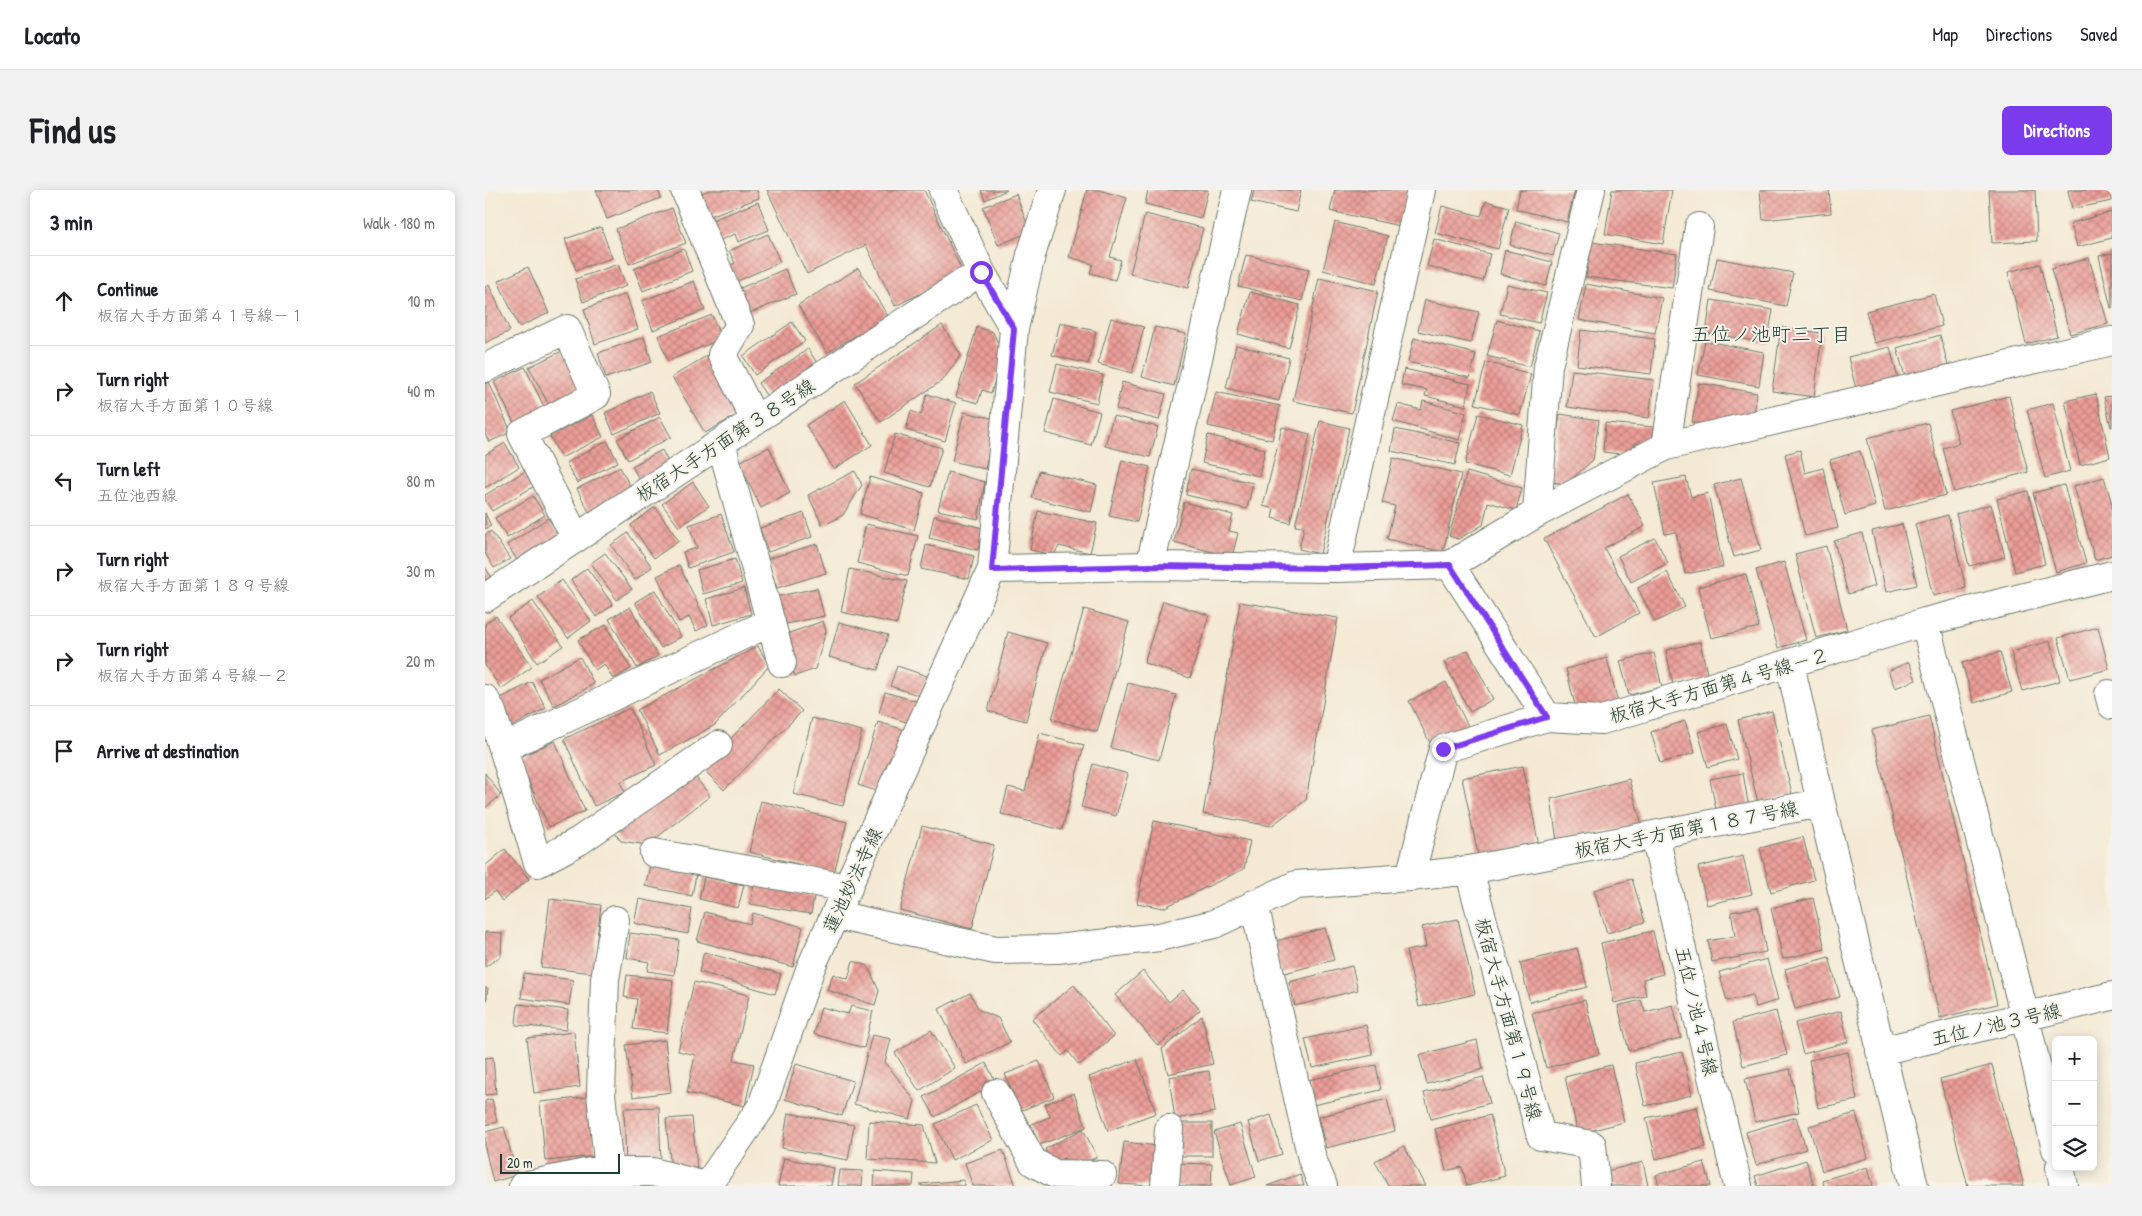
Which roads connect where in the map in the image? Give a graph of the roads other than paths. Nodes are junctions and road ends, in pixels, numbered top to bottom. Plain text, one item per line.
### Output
1 (685, 190) edge
2 (943, 190) edge
3 (1053, 190) edge
4 (1237, 190) edge
5 (1421, 190) edge
6 (1591, 190) edge
7 (1699, 227) dead end
8 (965, 282) dead end
9 (1014, 329) junction
10 (2112, 341) edge
11 (485, 368) edge
12 (755, 420) junction
13 (721, 443) junction
14 (1666, 446) junction
15 (1537, 513) junction
16 (576, 538) junction
17 (1450, 565) junction
18 (1150, 566) junction
19 (1336, 568) junction
20 (992, 570) junction
21 (2112, 575) edge
22 (485, 598) edge
23 (771, 622) junction
24 (1925, 622) junction
25 (783, 663) dead end
26 (1790, 664) junction
27 (486, 704) edge
28 (1547, 717) junction
29 (718, 745) dead end
30 (503, 748) junction
31 (1821, 803) junction
32 (1655, 836) junction
33 (654, 853) dead end
34 (1469, 870) junction
35 (1410, 876) junction
36 (848, 888) junction
37 (1254, 904) junction
38 (835, 916) junction
39 (615, 920) dead end
40 (2112, 996) edge
41 (2025, 1017) junction
42 (1880, 1051) junction
43 (996, 1093) dead end
44 (1169, 1129) dead end
45 (2052, 1132) edge
46 (2061, 1171) edge
47 (609, 1172) junction
48 (1102, 1175) dead end
49 (1048, 1180) edge
50 (523, 1186) edge
51 (706, 1186) edge
52 (1165, 1186) edge
53 (1323, 1186) edge
54 (1596, 1186) edge
55 (1738, 1186) edge
56 (1914, 1186) edge
57 (2064, 1186) edge

1 - 12 street
2 - 9 street
3 - 9 street, 蓮池妙法寺線
4 - 18 street
5 - 19 street
6 - 15 street
7 - 14 street
8 - 12 street, 板宿大手方面第３８号線
9 - 20 street, 蓮池妙法寺線
10 - 14 street
11 - 16 street
12 - 13 street, 板宿大手方面第３８号線
13 - 16 street, 板宿大手方面第３８号線
13 - 23 street
14 - 15 street
15 - 17 street
16 - 22 street, 板宿大手方面第３８号線
17 - 19 street
17 - 28 street
18 - 19 street
18 - 20 street
20 - 36 street, 蓮池妙法寺線
21 - 24 street, 板宿大手方面第４号線－２
23 - 25 street
23 - 30 street
24 - 26 street, 板宿大手方面第４号線－２
24 - 41 street
26 - 28 street, 板宿大手方面第４号線－２
26 - 31 street, 板宿大手方面第１８７号線
27 - 30 street
28 - 35 street, 板宿大手方面第４号線－２
29 - 30 street
31 - 32 street, 板宿大手方面第１８７号線
31 - 42 street
32 - 34 street, 板宿大手方面第１８７号線
32 - 55 street, 五位ノ池４号線
33 - 36 street
34 - 35 street, 板宿大手方面第１８７号線
34 - 54 street, 板宿大手方面第１９号線
35 - 37 street
36 - 38 street, 蓮池妙法寺線
37 - 38 street
37 - 53 street
38 - 51 street, 蓮池妙法寺線
39 - 47 street
40 - 41 street, 五位ノ池３号線
41 - 42 street, 五位ノ池３号線
41 - 45 street
42 - 56 street
43 - 49 street
44 - 52 street
46 - 57 street
47 - 50 street
47 - 51 street
48 - 49 street

